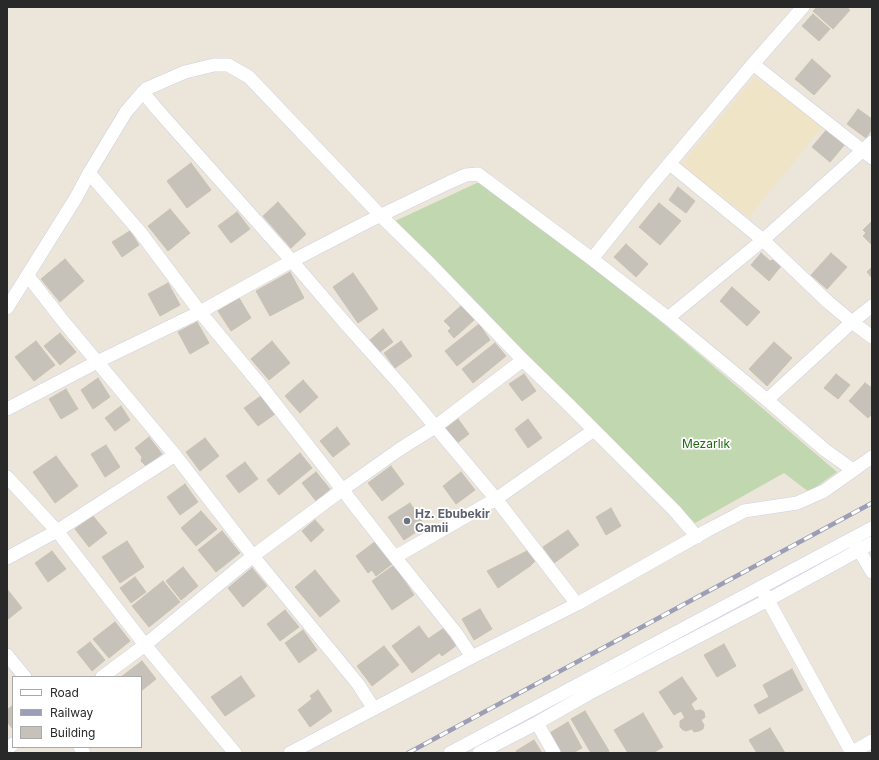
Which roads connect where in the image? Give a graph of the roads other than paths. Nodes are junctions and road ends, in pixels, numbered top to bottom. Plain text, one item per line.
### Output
1 (803, 7) edge
2 (753, 64) junction
3 (143, 92) junction
4 (869, 150) edge
5 (670, 164) junction
6 (89, 174) junction
7 (381, 216) junction
8 (763, 240) junction
9 (592, 259) junction
10 (292, 261) junction
11 (28, 276) junction
12 (872, 306) edge
13 (7, 308) edge
14 (200, 312) junction
15 (668, 318) junction
16 (852, 322) junction
17 (872, 337) edge
18 (523, 360) junction
19 (97, 362) junction
20 (767, 400) junction
21 (7, 409) edge
22 (435, 427) junction
23 (594, 430) junction
24 (175, 455) junction
25 (872, 458) edge
26 (853, 470) junction
27 (7, 477) edge
28 (342, 490) junction
29 (496, 499) junction
30 (872, 528) edge
31 (57, 531) junction
32 (697, 537) junction
33 (851, 539) junction
34 (872, 543) edge
35 (859, 550) junction
36 (253, 556) junction
37 (395, 557) junction
38 (7, 558) edge
39 (872, 572) edge
40 (761, 587) junction
41 (768, 600) junction
42 (577, 604) junction
43 (145, 644) junction
44 (7, 655) edge
45 (472, 657) junction
46 (23, 676) edge
47 (103, 676) edge
48 (374, 709) junction
49 (536, 723) junction
50 (872, 741) edge
51 (235, 753) edge
52 (290, 753) edge
53 (450, 753) edge
54 (479, 753) edge
55 (554, 753) edge
56 (852, 753) edge

1 - 2 street
2 - 4 street
2 - 5 street
3 - 6 street
3 - 7 street
3 - 10 street
4 - 8 street
5 - 8 street
5 - 9 street
6 - 11 street
6 - 14 street
7 - 9 street
7 - 10 street
7 - 18 street
8 - 15 street
8 - 16 street
9 - 15 street
10 - 14 street
10 - 22 street
11 - 13 street
11 - 19 street
12 - 16 street
14 - 19 street
14 - 28 street
15 - 20 street
16 - 17 street
16 - 20 street
18 - 22 street
18 - 23 street
19 - 21 street
19 - 24 street
20 - 26 street
22 - 28 street
22 - 29 street
23 - 29 street
23 - 32 street
24 - 31 street
24 - 36 street
25 - 26 street
26 - 32 street
27 - 31 street
28 - 36 street
28 - 37 street
29 - 37 street
29 - 42 street
30 - 33 street
31 - 38 street
31 - 43 street
32 - 42 street
33 - 35 street
33 - 40 street
34 - 35 street
35 - 39 street
35 - 41 street
36 - 43 street
36 - 48 street
37 - 45 street
40 - 41 street
40 - 53 street
41 - 49 street
41 - 56 street
42 - 45 street
43 - 47 street
43 - 51 street
44 - 46 street
45 - 48 street
48 - 52 street
49 - 54 street
49 - 55 street
50 - 56 street

